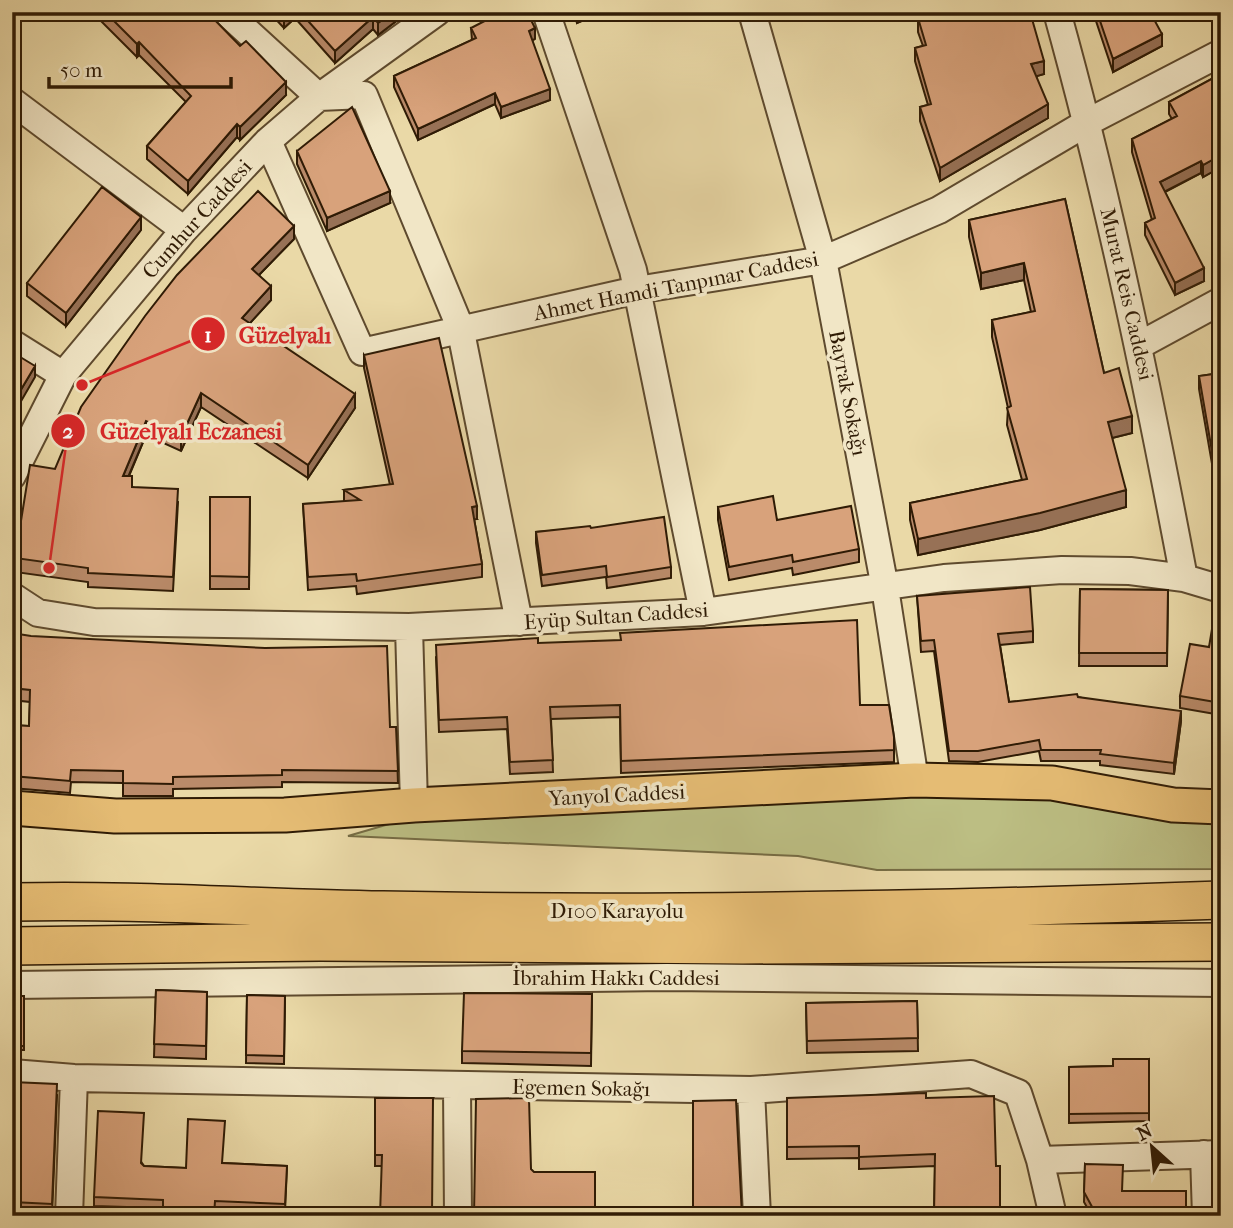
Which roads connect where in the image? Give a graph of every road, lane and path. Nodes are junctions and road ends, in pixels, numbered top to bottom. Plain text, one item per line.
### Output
1 (226, 12) edge
2 (437, 12) edge
3 (546, 12) edge
4 (752, 12) edge
5 (1057, 12) edge
6 (1221, 53) edge
7 (319, 97) junction
8 (12, 102) edge
9 (1088, 122) junction
10 (268, 141) junction
11 (184, 230) junction
12 (823, 260) junction
13 (637, 290) junction
14 (1221, 301) edge
15 (460, 327) junction
16 (12, 343) edge
17 (1140, 345) junction
18 (63, 374) junction
19 (12, 476) edge
20 (1184, 578) junction
21 (885, 588) junction
22 (1221, 589) edge
23 (12, 596) edge
24 (702, 612) junction
25 (519, 622) junction
26 (409, 627) junction
27 (915, 780) junction
28 (414, 805) junction
29 (1221, 807) edge
30 (12, 808) edge
31 (1221, 900) edge
32 (12, 902) edge
33 (1221, 942) edge
34 (12, 946) edge
35 (1221, 983) edge
36 (12, 985) edge
37 (12, 1073) edge
38 (74, 1078) junction
39 (457, 1087) junction
40 (751, 1090) junction
41 (1212, 1154) edge
42 (1040, 1160) junction
43 (69, 1216) edge
44 (457, 1216) edge
45 (757, 1216) edge
46 (1053, 1216) edge
47 (1206, 1216) edge

1 - 7 street
2 - 7 street, Cumhur Caddesi
3 - 13 street
4 - 12 street, Bayrak Sokağı
5 - 9 street, Murat Reis Caddesi
6 - 9 street, Ahmet Hamdi Tanpınar Caddesi
7 - 10 street, Cumhur Caddesi
7 - 15 street
8 - 11 street
9 - 12 street, Ahmet Hamdi Tanpınar Caddesi
9 - 17 street, Murat Reis Caddesi
10 - 11 street, Cumhur Caddesi
10 - 15 street, Ahmet Hamdi Tanpınar Caddesi
11 - 18 street, Cumhur Caddesi
12 - 13 street, Ahmet Hamdi Tanpınar Caddesi
12 - 21 street, Bayrak Sokağı
13 - 15 street, Ahmet Hamdi Tanpınar Caddesi
13 - 24 street
14 - 17 street
15 - 25 street
16 - 18 street
17 - 20 street, Murat Reis Caddesi
18 - 19 street, Cumhur Caddesi
20 - 21 street, Eyüp Sultan Caddesi
20 - 22 street, Eyüp Sultan Caddesi
21 - 24 street, Eyüp Sultan Caddesi
21 - 27 street, Bayrak Sokağı
23 - 26 street, Eyüp Sultan Caddesi
24 - 25 street, Eyüp Sultan Caddesi
25 - 26 street, Eyüp Sultan Caddesi
26 - 28 street
27 - 28 main road, Yanyol Caddesi
27 - 29 main road, Yanyol Caddesi
28 - 30 main road, Yanyol Caddesi
31 - 32 highway, D100 Karayolu
33 - 34 highway, D100 Karayolu
35 - 36 street, İbrahim Hakkı Caddesi
37 - 38 street, Egemen Sokağı
38 - 39 street, Egemen Sokağı
38 - 43 street
39 - 40 street, Egemen Sokağı
39 - 44 street
40 - 42 street, Egemen Sokağı
40 - 45 street
41 - 42 street
41 - 47 street
42 - 46 street, Egemen Sokağı

